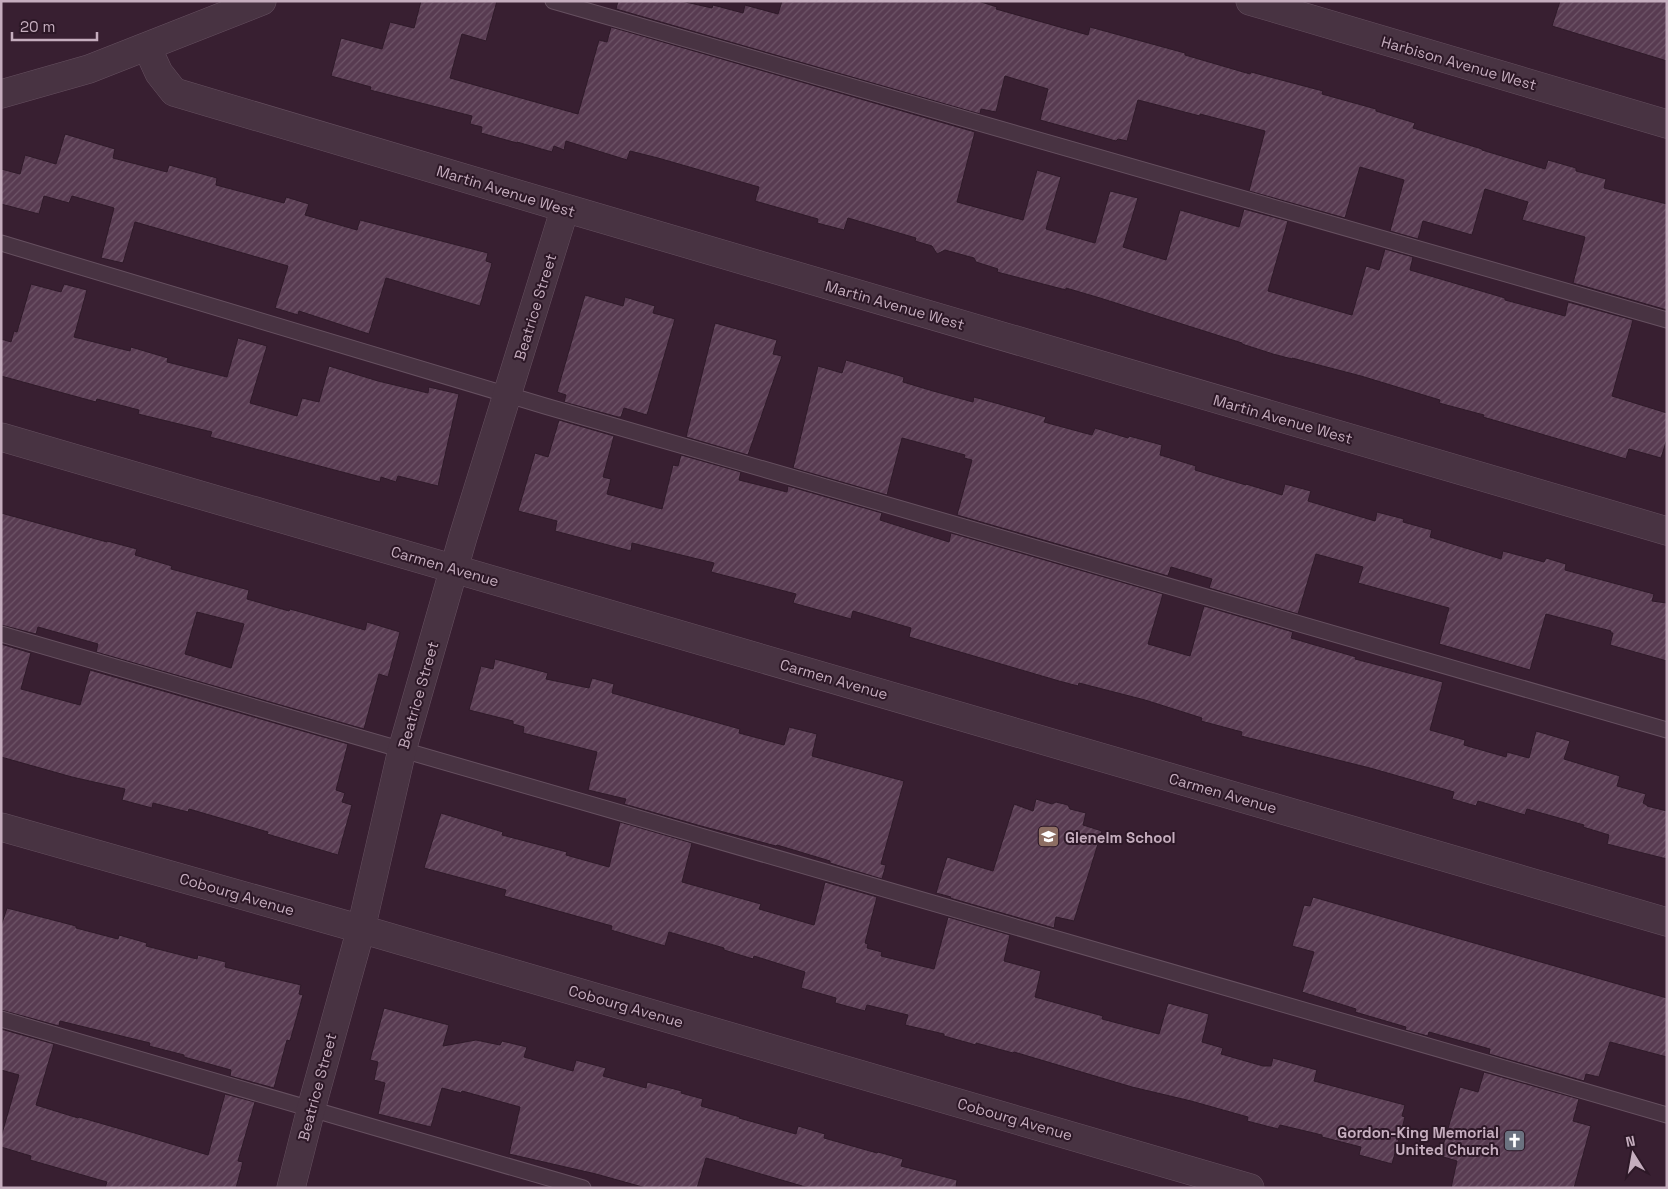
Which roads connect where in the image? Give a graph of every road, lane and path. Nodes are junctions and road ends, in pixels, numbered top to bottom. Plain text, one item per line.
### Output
1 (262, 1) edge
2 (553, 1) edge
3 (1250, 1) edge
4 (147, 47) junction
5 (1, 94) edge
6 (1667, 124) edge
7 (565, 208) junction
8 (1, 244) edge
9 (1667, 320) edge
10 (508, 395) junction
11 (1, 437) edge
12 (1667, 531) edge
13 (454, 568) junction
14 (1, 634) edge
15 (1667, 730) edge
16 (402, 750) junction
17 (1, 827) edge
18 (1667, 922) edge
19 (361, 930) junction
20 (1, 1020) edge
21 (311, 1109) junction
22 (1667, 1115) edge
23 (291, 1188) edge
24 (583, 1188) edge
25 (1250, 1188) edge

1 - 4 street
2 - 9 lane
3 - 6 street, Harbison Avenue West
4 - 5 street
4 - 7 street, Martin Avenue West
7 - 10 street, Beatrice Street
7 - 12 street, Martin Avenue West
8 - 10 lane
10 - 13 street, Beatrice Street
10 - 15 lane
11 - 13 street, Carmen Avenue
13 - 16 street, Beatrice Street
13 - 18 street, Carmen Avenue
14 - 16 lane
16 - 19 street, Beatrice Street
16 - 22 lane
17 - 19 street, Cobourg Avenue
19 - 21 street, Beatrice Street
19 - 25 street, Cobourg Avenue
20 - 21 lane
21 - 23 street, Beatrice Street
21 - 24 lane

